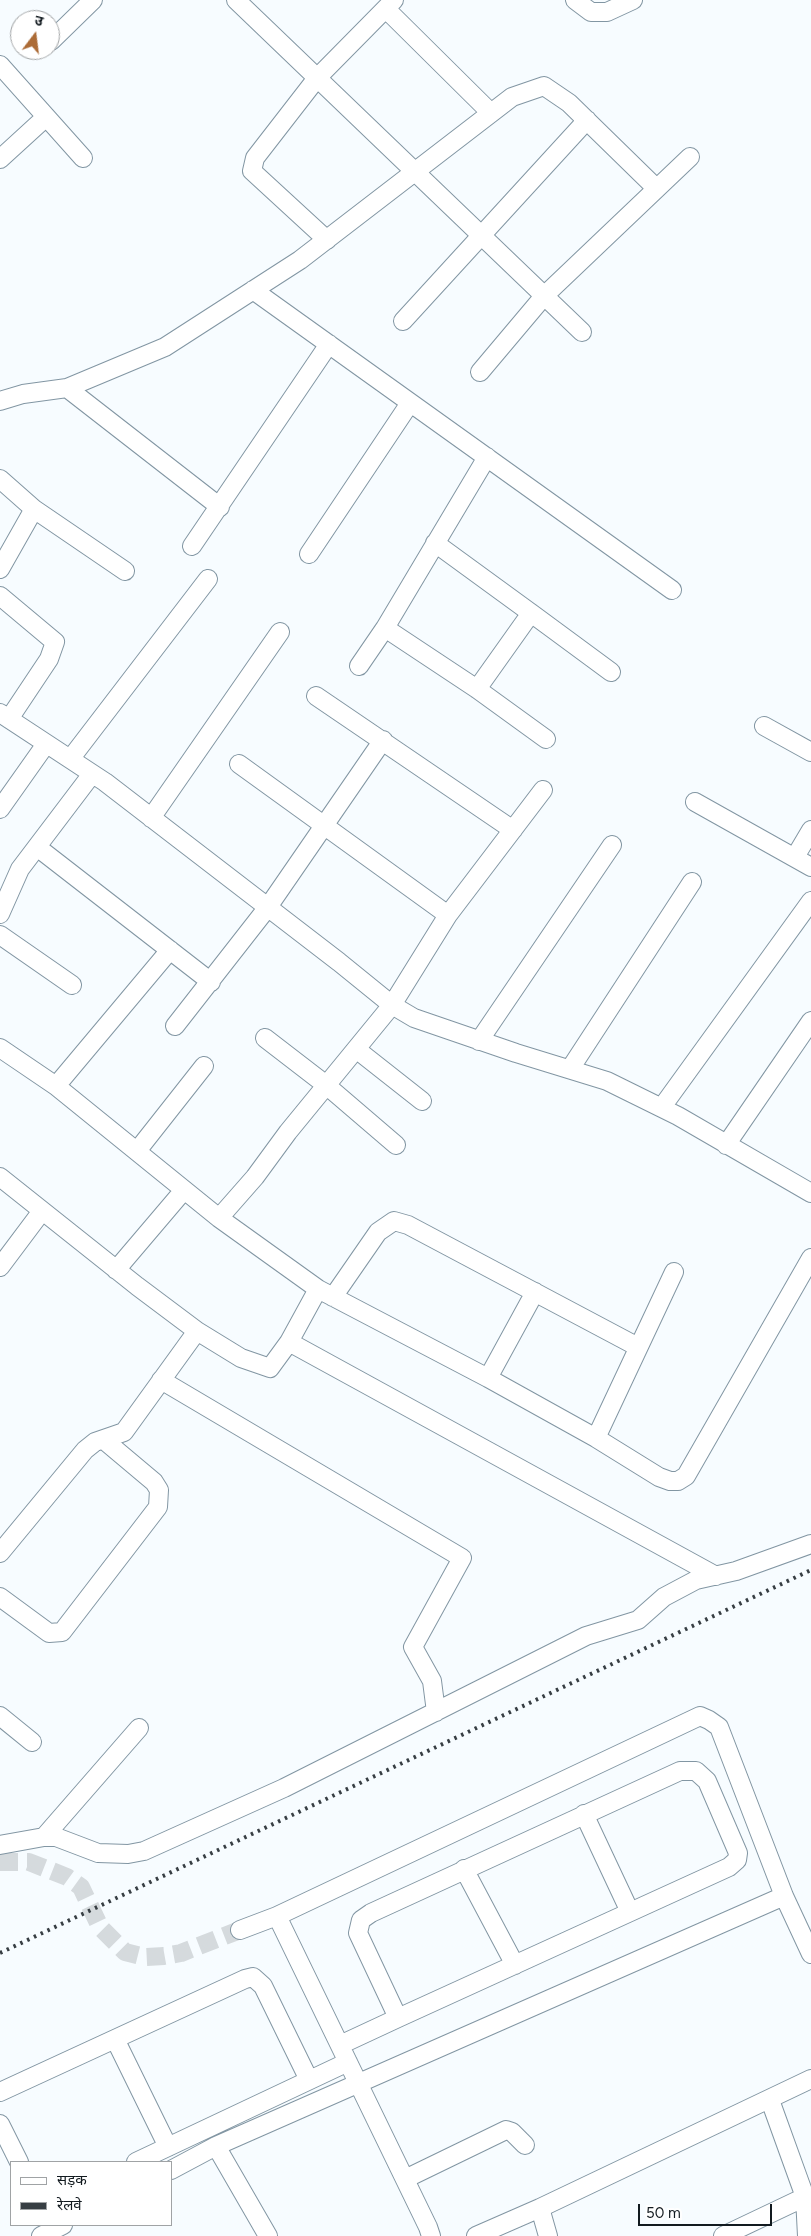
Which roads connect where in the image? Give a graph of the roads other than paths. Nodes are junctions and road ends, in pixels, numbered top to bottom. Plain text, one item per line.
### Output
1 (93, 0) edge
2 (236, 0) edge
3 (575, 0) edge
4 (633, 0) edge
5 (390, 4) edge
6 (60, 32) edge
7 (0, 66) edge
8 (316, 78) junction
9 (491, 113) junction
10 (46, 117) junction
11 (587, 120) junction
12 (690, 157) dead end
13 (83, 158) dead end
14 (0, 159) edge
15 (414, 172) junction
16 (656, 188) junction
17 (480, 235) junction
18 (326, 240) junction
19 (253, 290) junction
20 (544, 296) junction
21 (403, 321) dead end
22 (582, 332) dead end
23 (329, 344) junction
24 (480, 372) dead end
25 (67, 388) junction
26 (0, 401) edge
27 (410, 404) junction
28 (487, 457) junction
29 (0, 479) edge
30 (220, 507) junction
31 (34, 508) junction
32 (435, 543) junction
33 (192, 546) dead end
34 (309, 554) dead end
35 (0, 569) edge
36 (125, 571) dead end
37 (208, 579) dead end
38 (672, 590) dead end
39 (0, 596) edge
40 (531, 613) junction
41 (384, 628) junction
42 (280, 632) dead end
43 (359, 666) dead end
44 (611, 672) dead end
45 (477, 689) junction
46 (316, 696) dead end
47 (5, 716) edge
48 (764, 726) dead end
49 (546, 738) dead end
50 (383, 740) junction
51 (46, 744) junction
52 (811, 752) edge
53 (71, 758) junction
54 (239, 764) dead end
55 (92, 774) junction
56 (543, 790) dead end
57 (695, 802) dead end
58 (0, 809) edge
59 (151, 818) junction
60 (324, 825) junction
61 (513, 830) junction
62 (811, 830) edge
63 (612, 845) dead end
64 (37, 847) junction
65 (795, 858) junction
66 (811, 866) edge
67 (692, 882) dead end
68 (811, 901) edge
69 (268, 907) junction
70 (0, 914) edge
71 (448, 914) junction
72 (0, 935) edge
73 (170, 950) junction
74 (210, 982) junction
75 (72, 985) dead end
76 (392, 1005) junction
77 (811, 1021) edge
78 (175, 1026) dead end
79 (265, 1038) dead end
80 (480, 1041) junction
81 (0, 1048) edge
82 (356, 1048) junction
83 (204, 1066) dead end
84 (570, 1070) junction
85 (326, 1085) junction
86 (56, 1086) junction
87 (422, 1101) dead end
88 (662, 1108) junction
89 (396, 1145) dead end
90 (726, 1145) junction
91 (137, 1151) junction
92 (0, 1177) edge
93 (184, 1190) junction
94 (811, 1193) edge
95 (42, 1211) junction
96 (219, 1218) junction
97 (811, 1258) edge
98 (0, 1267) edge
99 (116, 1270) junction
100 (674, 1272) dead end
101 (534, 1292) junction
102 (326, 1293) junction
103 (197, 1331) junction
104 (289, 1342) junction
105 (638, 1346) junction
106 (488, 1378) junction
107 (161, 1380) junction
108 (596, 1438) junction
109 (104, 1440) junction
110 (811, 1544) edge
111 (0, 1553) edge
112 (716, 1576) junction
113 (0, 1597) edge
114 (436, 1712) junction
115 (0, 1716) edge
116 (139, 1728) dead end
117 (32, 1742) dead end
118 (584, 1814) junction
119 (44, 1837) junction
120 (0, 1846) edge
121 (464, 1869) junction
122 (784, 1896) junction
123 (630, 1912) junction
124 (277, 1916) junction
125 (240, 1930) tunnel mouth
126 (811, 1954) edge
127 (515, 1965) junction
128 (398, 2018) junction
129 (115, 2039) junction
130 (340, 2045) junction
131 (348, 2062) junction
132 (811, 2079) edge
133 (309, 2080) junction
134 (359, 2085) junction
135 (0, 2092) edge
136 (770, 2100) junction
137 (0, 2124) edge
138 (525, 2145) dead end
139 (216, 2146) junction
140 (168, 2147) junction
141 (18, 2161) edge
142 (138, 2161) edge
143 (172, 2169) edge
144 (405, 2179) junction
145 (804, 2197) junction
146 (540, 2208) junction
147 (61, 2226) edge
148 (41, 2236) edge
149 (267, 2236) edge
150 (431, 2236) edge
151 (476, 2236) edge
152 (548, 2236) edge
153 (723, 2236) edge
154 (807, 2236) edge

1 - 6 street
2 - 8 street
3 - 4 street
5 - 8 street
5 - 9 street
7 - 10 street
8 - 15 street
8 - 18 street
9 - 11 street
9 - 15 street
10 - 13 street
10 - 14 street
11 - 16 street
11 - 17 street
12 - 16 street
15 - 17 street
15 - 18 street
16 - 20 street
17 - 20 street
17 - 21 street
18 - 19 street
19 - 23 street
19 - 25 street
20 - 22 street
20 - 24 street
23 - 27 street
23 - 30 street
25 - 26 street
25 - 30 street
27 - 28 street
27 - 34 street
28 - 32 street
28 - 38 street
29 - 31 street
30 - 33 street
31 - 35 street
31 - 36 street
32 - 40 street
32 - 41 street
37 - 53 street
39 - 47 street
40 - 44 street
40 - 45 street
41 - 43 street
41 - 45 street
42 - 59 street
45 - 49 street
46 - 50 street
47 - 51 street
48 - 52 street
50 - 60 street
50 - 61 street
51 - 53 street
51 - 58 street
53 - 55 street
54 - 60 street
55 - 59 street
55 - 64 street
56 - 61 street
57 - 65 street
59 - 69 street
60 - 69 street
60 - 71 street
61 - 71 street
62 - 65 street
63 - 80 street
64 - 70 street
64 - 73 street
65 - 66 street
67 - 84 street
68 - 88 street
69 - 74 street
69 - 76 street
71 - 76 street
72 - 75 street
73 - 74 street
73 - 86 street
74 - 78 street
76 - 80 street
76 - 82 street
77 - 90 street
79 - 85 street
80 - 84 street
81 - 86 street
82 - 85 street
82 - 87 street
83 - 91 street
84 - 88 street
85 - 89 street
85 - 96 street
86 - 91 street
88 - 90 street
90 - 94 street
91 - 93 street
92 - 95 street
93 - 96 street
93 - 99 street
95 - 98 street
95 - 99 street
96 - 102 street
97 - 108 street
99 - 103 street
100 - 105 street
101 - 102 street
101 - 105 street
101 - 106 street
102 - 104 street
102 - 106 street
103 - 104 street
103 - 107 street
104 - 112 street
105 - 108 street
106 - 108 street
107 - 109 street
107 - 114 street
109 - 111 street
109 - 113 street
110 - 112 street
112 - 114 street
114 - 119 street
115 - 117 street
116 - 119 street
118 - 121 street
118 - 123 street
118 - 123 street
119 - 120 street
121 - 127 street
121 - 128 street
122 - 124 street
122 - 126 street
122 - 134 street
123 - 127 street
124 - 125 street
124 - 130 street
127 - 128 street
128 - 130 street
129 - 133 street
129 - 135 street
129 - 140 street
130 - 131 street
131 - 133 street
131 - 134 street
132 - 136 street
133 - 140 street
134 - 139 street
134 - 144 street
136 - 145 street
136 - 146 street
137 - 141 street
138 - 144 street
139 - 143 street
139 - 149 street
140 - 142 street
144 - 150 street
145 - 153 street
145 - 154 street
146 - 151 street
146 - 152 street
147 - 148 street

